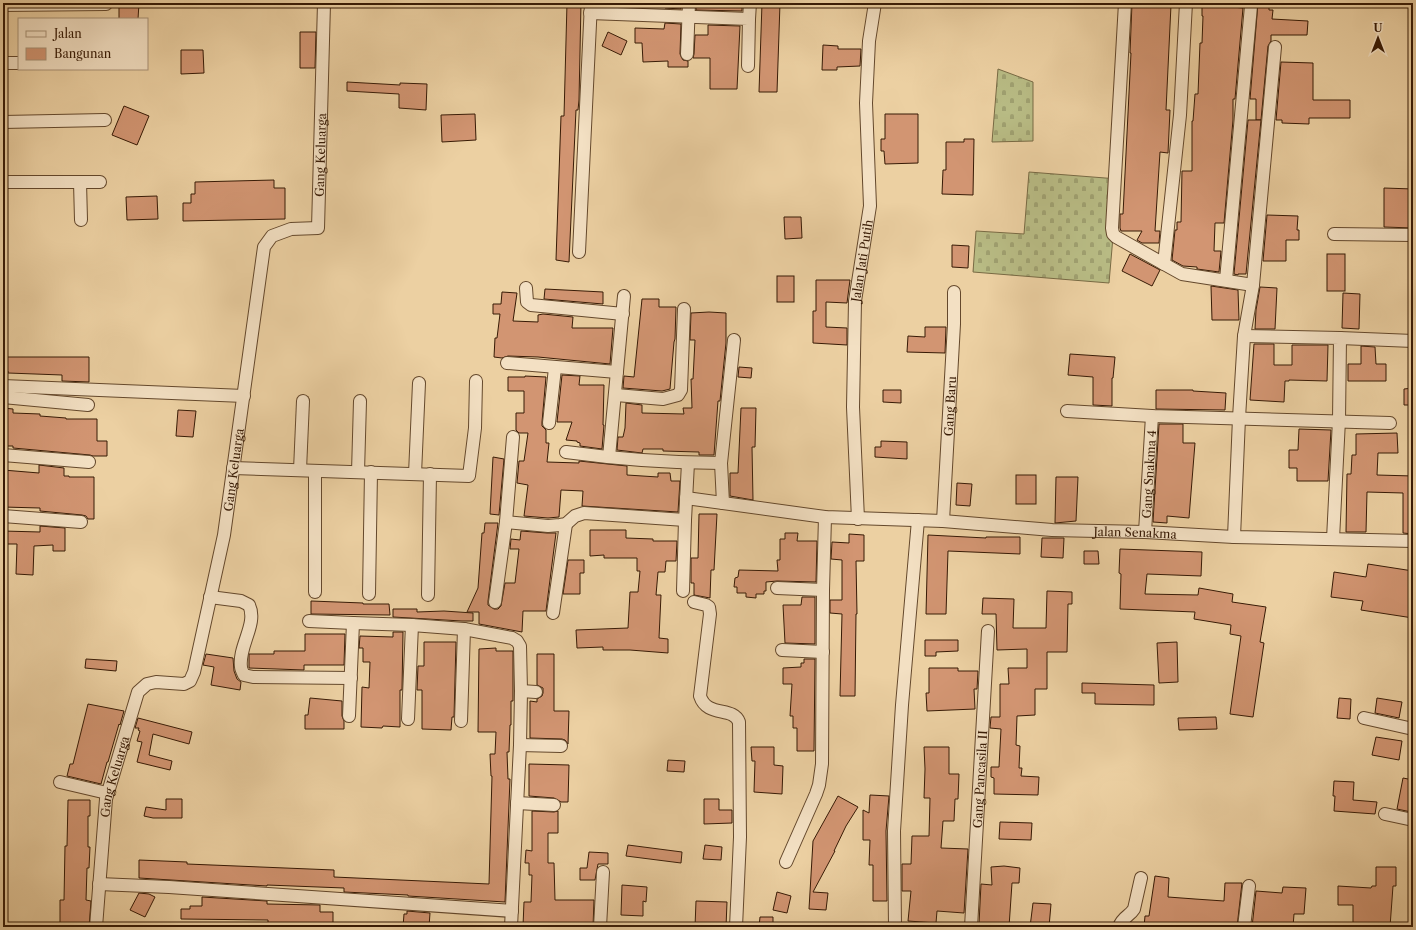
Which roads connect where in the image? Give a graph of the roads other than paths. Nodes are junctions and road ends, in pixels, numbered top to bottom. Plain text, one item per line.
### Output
1 (324, 3) edge
2 (689, 3) edge
3 (750, 3) edge
4 (875, 3) edge
5 (1125, 3) edge
6 (1186, 3) edge
7 (1249, 3) edge
8 (106, 4) edge
9 (3, 5) edge
10 (591, 8) edge
11 (689, 17) junction
12 (749, 19) junction
13 (1275, 48) dead end
14 (687, 54) dead end
15 (3, 63) edge
16 (18, 63) edge
17 (748, 66) dead end
18 (104, 120) dead end
19 (3, 122) edge
20 (3, 182) edge
21 (80, 182) junction
22 (100, 182) dead end
23 (81, 220) dead end
24 (1334, 234) dead end
25 (1413, 235) edge
26 (579, 252) dead end
27 (1164, 264) junction
28 (1226, 280) junction
29 (1253, 285) junction
30 (526, 288) dead end
31 (954, 292) dead end
32 (624, 296) dead end
33 (684, 309) dead end
34 (623, 314) junction
35 (1244, 336) junction
36 (1340, 338) junction
37 (734, 340) dead end
38 (1413, 341) edge
39 (507, 363) dead end
40 (555, 368) junction
41 (618, 372) junction
42 (476, 381) dead end
43 (419, 384) dead end
44 (3, 386) edge
45 (244, 396) junction
46 (616, 396) junction
47 (3, 397) edge
48 (303, 401) dead end
49 (360, 401) dead end
50 (88, 405) dead end
51 (1067, 411) dead end
52 (1152, 416) junction
53 (1239, 418) junction
54 (1339, 420) junction
55 (1390, 422) dead end
56 (549, 423) dead end
57 (513, 437) dead end
58 (566, 452) dead end
59 (3, 455) edge
60 (610, 457) junction
61 (89, 462) dead end
62 (688, 463) junction
63 (722, 463) junction
64 (233, 468) junction
65 (300, 470) junction
66 (315, 470) junction
67 (358, 472) junction
68 (371, 472) junction
69 (415, 474) junction
70 (430, 474) junction
71 (686, 498) junction
72 (723, 503) junction
73 (3, 516) edge
74 (825, 517) junction
75 (858, 519) junction
76 (685, 520) junction
77 (918, 520) junction
78 (943, 521) junction
79 (81, 522) dead end
80 (506, 522) junction
81 (566, 524) junction
82 (1145, 532) junction
83 (1234, 537) junction
84 (1333, 539) junction
85 (1413, 541) edge
86 (777, 588) dead end
87 (823, 590) junction
88 (683, 591) dead end
89 (315, 592) dead end
90 (369, 594) dead end
91 (428, 595) dead end
92 (210, 597) junction
93 (495, 602) dead end
94 (694, 602) dead end
95 (554, 613) dead end
96 (310, 621) dead end
97 (353, 623) junction
98 (412, 625) junction
99 (464, 629) junction
100 (988, 631) dead end
101 (782, 650) dead end
102 (823, 652) junction
103 (351, 678) junction
104 (521, 691) junction
105 (536, 692) dead end
106 (349, 716) dead end
107 (1364, 718) dead end
108 (408, 719) dead end
109 (461, 721) dead end
110 (1413, 729) edge
111 (520, 745) junction
112 (562, 746) dead end
113 (60, 782) dead end
114 (107, 793) junction
115 (516, 803) junction
116 (554, 806) dead end
117 (1385, 814) dead end
118 (1413, 820) edge
119 (786, 862) dead end
120 (603, 872) dead end
121 (1141, 878) dead end
122 (99, 884) junction
123 (1249, 886) dead end
124 (512, 911) junction
125 (96, 927) edge
126 (511, 927) edge
127 (600, 927) edge
128 (736, 927) edge
129 (895, 927) edge
130 (971, 927) edge
131 (1119, 927) edge
132 (1244, 927) edge

1 - 45 street, Gang Keluarga
2 - 11 street
3 - 12 street
4 - 75 street, Jalan Jati Putih
5 - 27 street
6 - 27 street
7 - 28 street
8 - 9 street
10 - 11 street
10 - 26 street
11 - 12 street
11 - 14 street
12 - 17 street
13 - 29 street
15 - 16 street
18 - 19 street
20 - 21 street
21 - 22 street
21 - 23 street
24 - 25 street
27 - 28 street
28 - 29 street
29 - 35 street
30 - 34 street
31 - 78 street, Gang Baru
32 - 34 street
33 - 46 street
34 - 41 street
35 - 36 street
35 - 53 street
36 - 38 street
36 - 54 street
37 - 63 street
39 - 40 street
40 - 41 street
40 - 56 street
41 - 46 street
42 - 70 street
43 - 69 street
44 - 45 street
45 - 64 street, Gang Keluarga
46 - 60 street
47 - 50 street
48 - 65 street
49 - 67 street
51 - 52 street
52 - 53 street
52 - 82 street, Gang Snakma 4
53 - 54 street
53 - 83 street
54 - 55 street
54 - 84 street
57 - 80 street
58 - 60 street
59 - 61 street
60 - 62 street
62 - 63 street
62 - 71 street
63 - 72 street
64 - 65 street
64 - 92 street, Gang Keluarga
65 - 66 street
66 - 67 street
66 - 89 street
67 - 68 street
68 - 69 street
68 - 90 street
69 - 70 street
70 - 91 street
71 - 72 street, Jalan Senakma
71 - 76 street
72 - 74 street, Jalan Senakma
73 - 79 street
74 - 75 street, Jalan Senakma
74 - 87 street
75 - 77 street, Jalan Senakma
76 - 81 street
76 - 88 street
77 - 78 street, Jalan Senakma
77 - 129 street
78 - 82 street, Jalan Senakma
80 - 81 street
80 - 93 street
81 - 95 street
82 - 83 street, Jalan Senakma
83 - 84 street, Jalan Senakma
84 - 85 street, Jalan Senakma
86 - 87 street
87 - 102 street
92 - 103 street
92 - 114 street, Gang Keluarga
94 - 128 street
96 - 97 street
97 - 98 street
97 - 103 street
98 - 99 street
98 - 108 street
99 - 104 street
99 - 109 street
100 - 130 street, Gang Pancasila II
101 - 102 street
102 - 119 street
103 - 106 street
104 - 105 street
104 - 111 street
107 - 110 street
111 - 112 street
111 - 115 street
113 - 114 street
114 - 122 street, Gang Keluarga
115 - 116 street
115 - 124 street
117 - 118 street
120 - 127 street
121 - 131 street
122 - 124 street
122 - 125 street, Gang Keluarga
123 - 132 street
124 - 126 street

